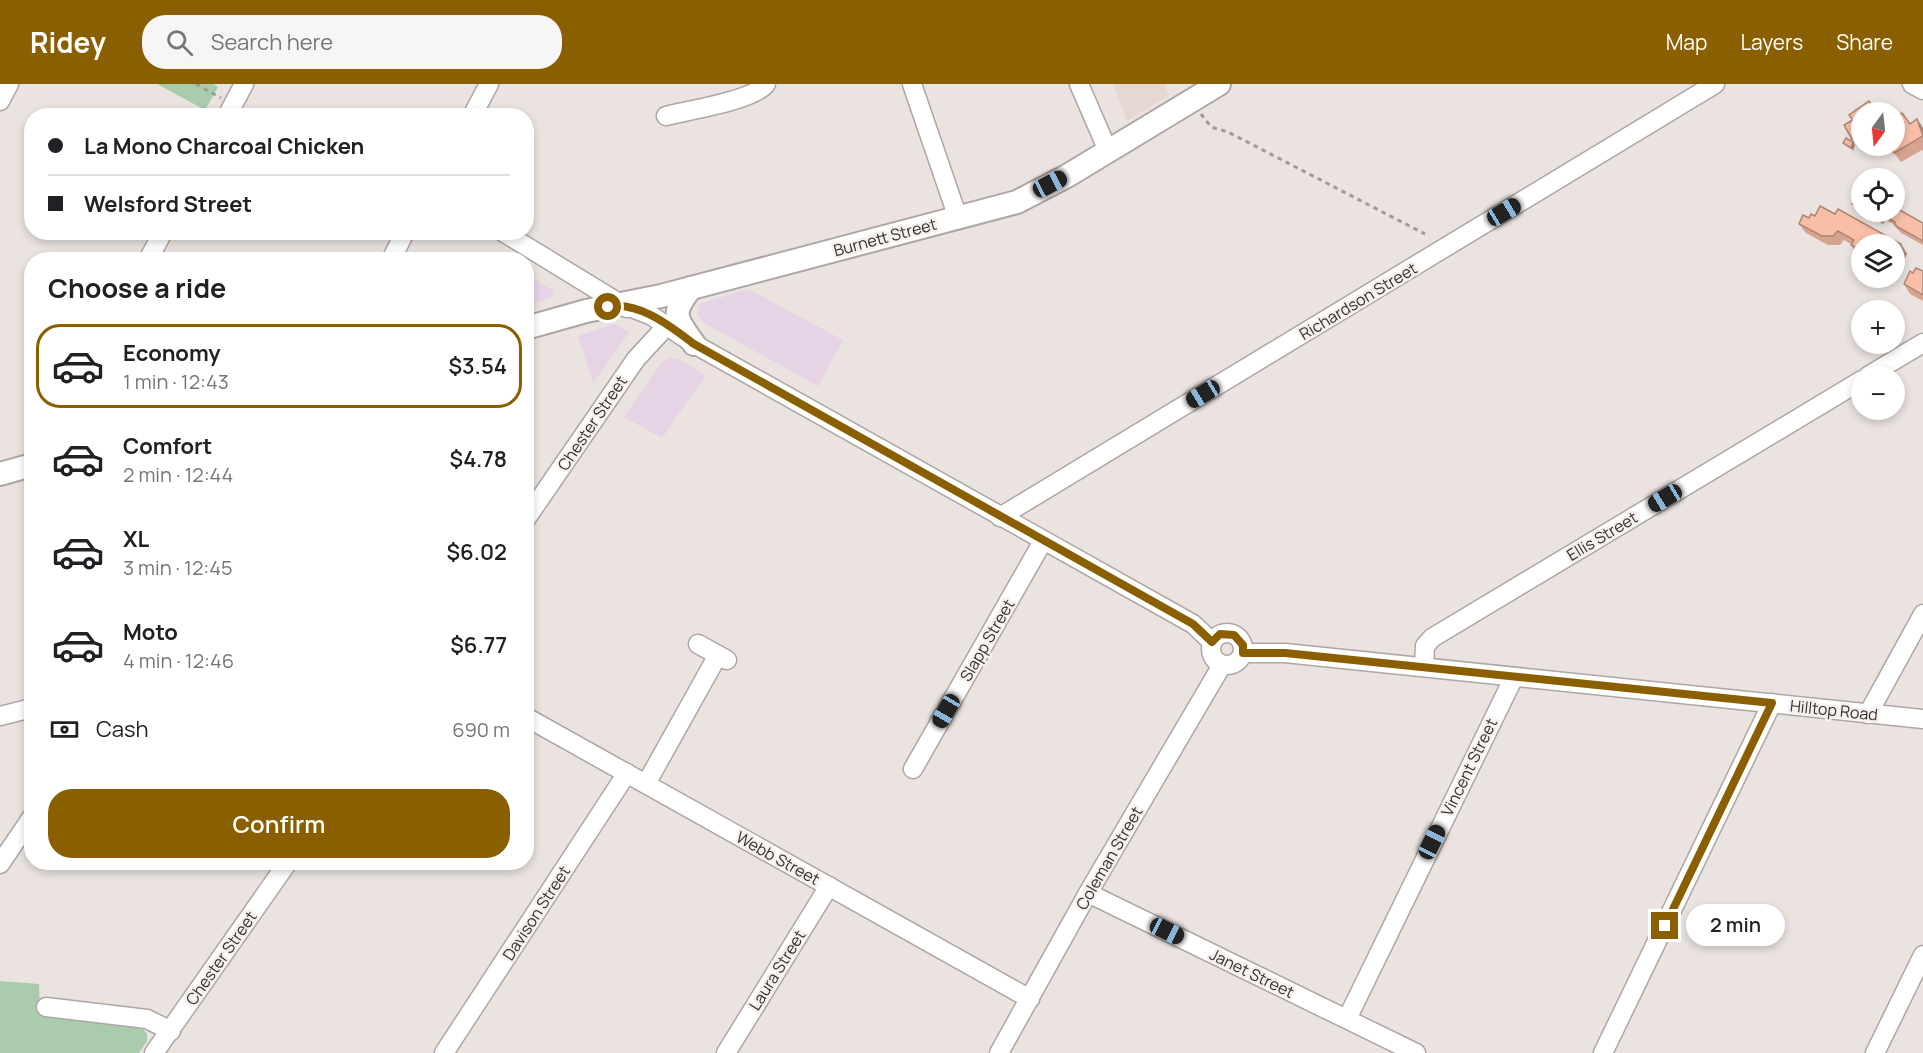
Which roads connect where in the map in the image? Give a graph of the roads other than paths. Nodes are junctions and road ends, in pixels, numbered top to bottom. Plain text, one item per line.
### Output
1 (9, 84) edge
2 (244, 84) edge
3 (489, 84) edge
4 (766, 84) edge
5 (912, 84) edge
6 (1079, 84) edge
7 (1219, 84) edge
8 (1715, 84) edge
9 (1912, 84) edge
10 (1923, 90) edge
11 (0, 101) edge
12 (231, 108) edge
13 (476, 108) edge
14 (666, 116) dead end
15 (1108, 151) junction
16 (958, 218) junction
17 (512, 240) edge
18 (515, 240) edge
19 (521, 244) junction
20 (691, 288) junction
21 (622, 304) junction
22 (534, 326) edge
23 (661, 332) junction
24 (1923, 343) edge
25 (694, 344) junction
26 (1885, 366) edge
27 (1851, 387) edge
28 (24, 467) edge
29 (0, 474) edge
30 (534, 507) edge
31 (1000, 517) junction
32 (1043, 541) junction
33 (1923, 614) edge
34 (1212, 642) junction
35 (698, 644) dead end
36 (1243, 653) junction
37 (1222, 665) junction
38 (1424, 667) junction
39 (1514, 677) junction
40 (1772, 703) junction
41 (24, 710) edge
42 (1868, 714) junction
43 (0, 716) edge
44 (1923, 719) edge
45 (534, 721) edge
46 (913, 769) dead end
47 (627, 773) junction
48 (646, 784) junction
49 (24, 829) edge
50 (0, 864) edge
51 (282, 870) edge
52 (829, 886) junction
53 (1088, 893) junction
54 (1923, 955) edge
55 (1030, 999) junction
56 (46, 1007) dead end
57 (1347, 1019) junction
58 (171, 1031) junction
59 (154, 1053) edge
60 (444, 1053) edge
61 (726, 1053) edge
62 (999, 1053) edge
63 (1416, 1053) edge
64 (1603, 1053) edge
65 (1875, 1053) edge

1 - 11 street
2 - 12 street
3 - 13 street
4 - 14 street
5 - 16 street
6 - 15 street
7 - 15 main road, Burnett Street
8 - 31 street, Richardson Street
9 - 10 street
15 - 16 main road, Burnett Street
16 - 20 main road, Burnett Street
17 - 19 street
18 - 19 street
19 - 21 street
20 - 21 main road, Burnett Street
20 - 25 main road
21 - 22 main road, Burnett Street
21 - 23 street
21 - 25 street
23 - 25 street
23 - 30 street, Chester Street
24 - 26 street
25 - 31 street
27 - 38 street, Ellis Street
28 - 29 main road
31 - 32 street
32 - 34 street
32 - 46 street, Slapp Street
33 - 42 street
34 - 36 street
34 - 37 street
35 - 48 street
36 - 37 street
36 - 38 street, Hilltop Road
37 - 53 street, Coleman Street
38 - 39 street, Hilltop Road
39 - 40 street, Hilltop Road
39 - 57 street, Vincent Street
40 - 42 street, Hilltop Road
40 - 64 street
41 - 43 street
42 - 44 street, Hilltop Road
45 - 47 street, Webb Street
47 - 48 street, Webb Street
47 - 60 street, Davison Street
48 - 52 street, Webb Street
49 - 50 street
51 - 58 street, Chester Street
52 - 55 street, Webb Street
52 - 61 street, Laura Street
53 - 55 street, Coleman Street
53 - 57 street, Janet Street
54 - 65 street
55 - 62 street, Coleman Street
56 - 58 street
57 - 63 street, Janet Street
58 - 59 street, Chester Street

